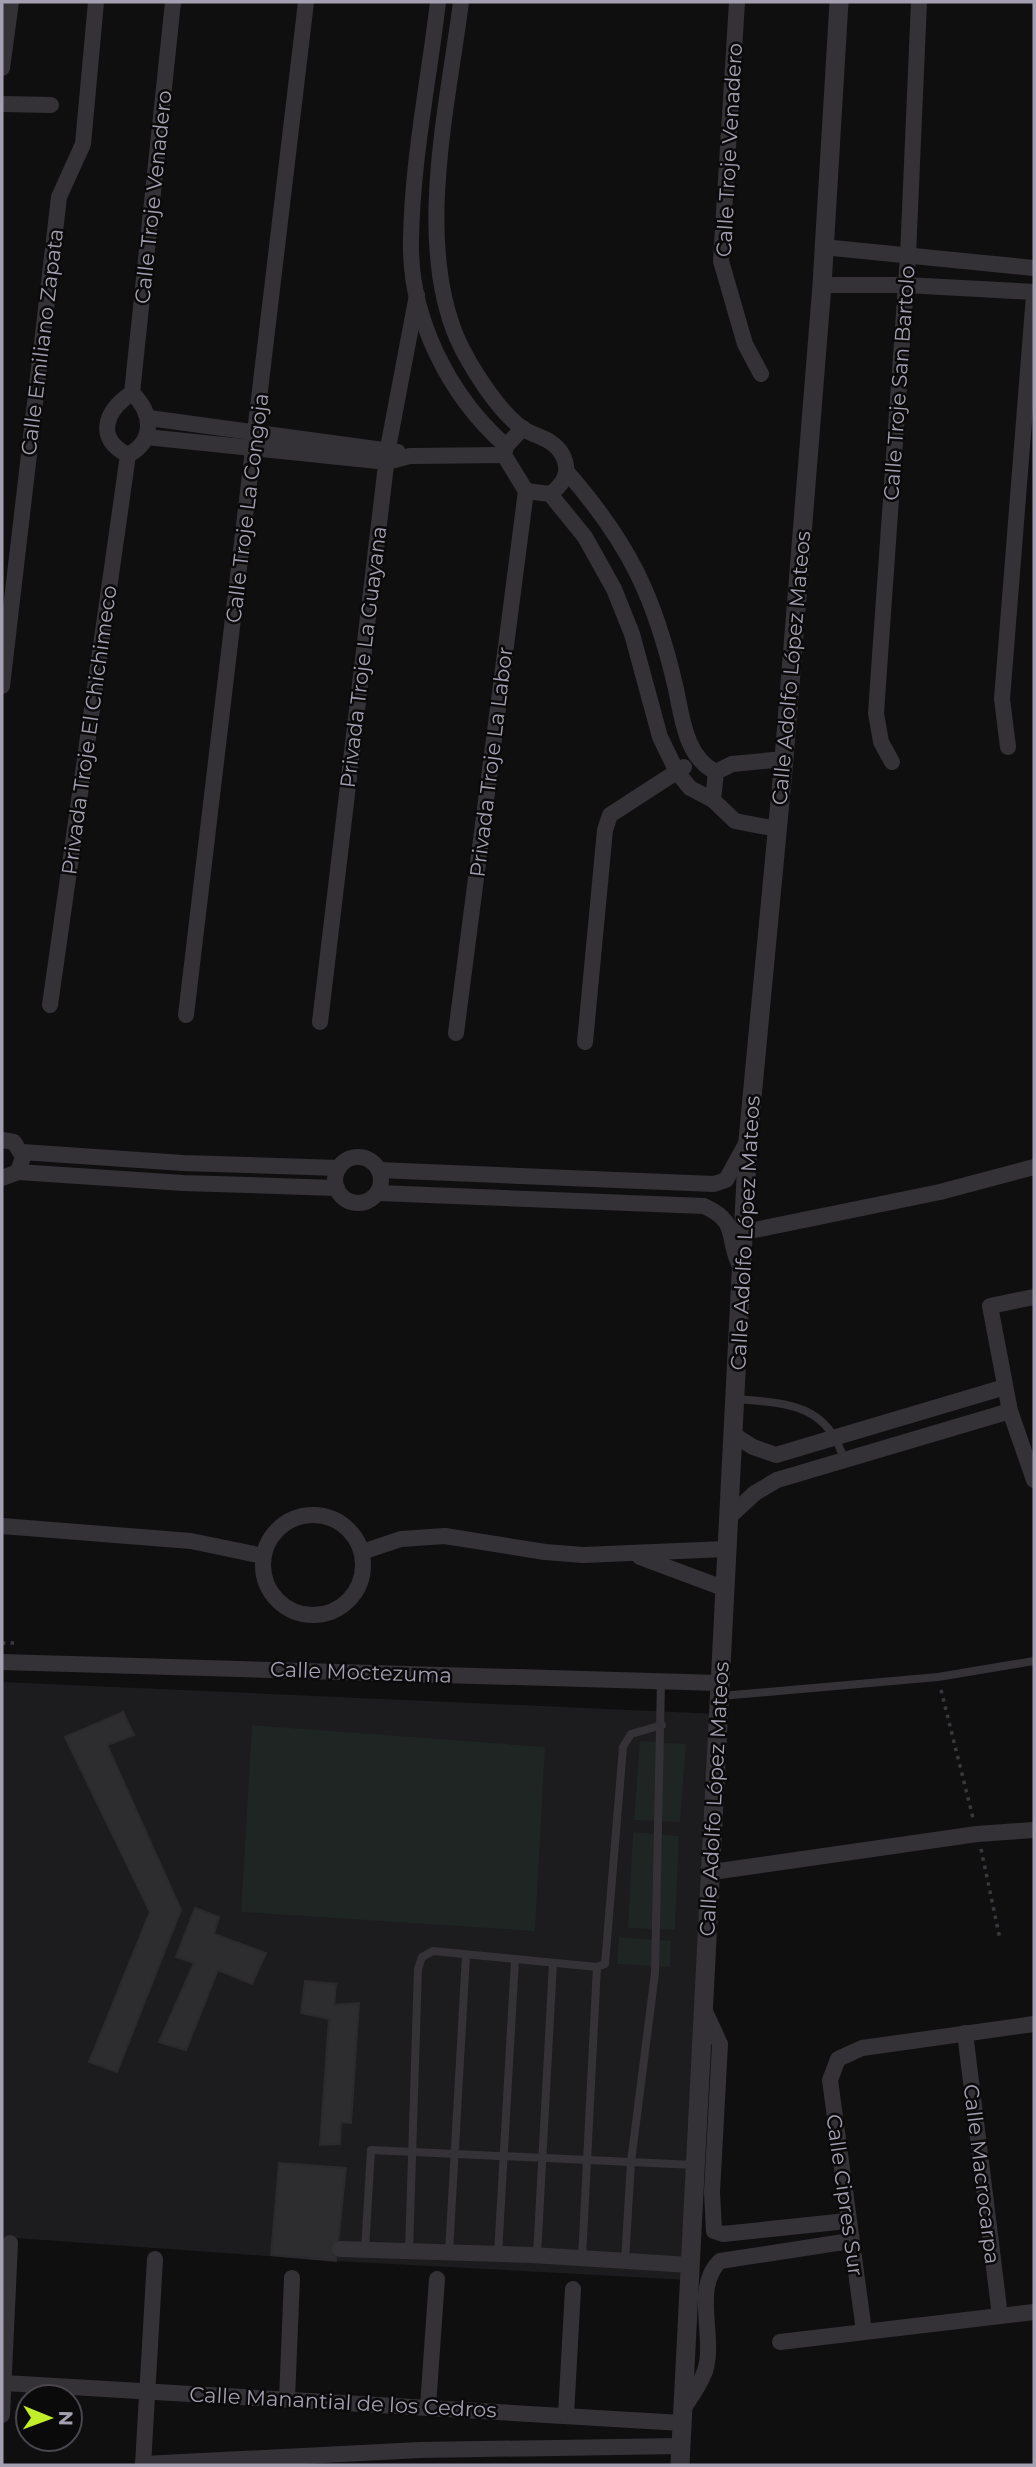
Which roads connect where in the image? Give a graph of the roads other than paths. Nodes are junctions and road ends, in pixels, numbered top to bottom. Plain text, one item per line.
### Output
1 (11, 2) edge
2 (96, 2) edge
3 (173, 2) edge
4 (306, 2) edge
5 (438, 2) edge
6 (461, 2) edge
7 (737, 2) edge
8 (839, 2) edge
9 (919, 2) edge
10 (2, 68) edge
11 (2, 104) edge
12 (51, 105) dead end
13 (823, 247) junction
14 (908, 256) junction
15 (1034, 268) edge
16 (822, 285) junction
17 (906, 285) junction
18 (1034, 294) edge
19 (417, 295) junction
20 (761, 374) dead end
21 (132, 393) junction
22 (149, 418) junction
23 (523, 428) junction
24 (256, 434) junction
25 (146, 437) junction
26 (254, 451) junction
27 (505, 451) junction
28 (128, 455) junction
29 (387, 455) junction
30 (567, 472) junction
31 (526, 491) junction
32 (550, 494) junction
33 (5, 630) edge
34 (2, 686) edge
35 (1008, 747) dead end
36 (697, 757) junction
37 (784, 759) junction
38 (892, 762) dead end
39 (677, 772) junction
40 (716, 772) junction
41 (713, 800) junction
42 (777, 828) junction
43 (50, 1004) dead end
44 (186, 1015) dead end
45 (320, 1021) dead end
46 (456, 1033) dead end
47 (585, 1042) dead end
48 (2, 1140) edge
49 (748, 1140) junction
50 (22, 1152) junction
51 (183, 1163) junction
52 (1034, 1167) edge
53 (339, 1168) junction
54 (379, 1170) junction
55 (18, 1172) junction
56 (530, 1176) junction
57 (2, 1178) edge
58 (183, 1183) junction
59 (337, 1188) junction
60 (378, 1193) junction
61 (529, 1199) junction
62 (745, 1232) junction
63 (742, 1272) junction
64 (1034, 1297) edge
65 (1004, 1387) junction
66 (736, 1399) junction
67 (1010, 1412) junction
68 (734, 1435) junction
69 (837, 1437) junction
70 (844, 1462) junction
71 (1034, 1480) edge
72 (730, 1517) junction
73 (2, 1527) edge
74 (726, 1549) junction
75 (362, 1552) junction
76 (631, 1553) junction
77 (263, 1556) junction
78 (723, 1588) junction
79 (1034, 1661) edge
80 (2, 1662) edge
81 (661, 1680) junction
82 (719, 1690) junction
83 (662, 1725) junction
84 (1034, 1830) edge
85 (712, 1871) junction
86 (466, 1956) junction
87 (515, 1960) junction
88 (553, 1963) junction
89 (597, 1967) junction
90 (704, 2007) junction
91 (1034, 2024) edge
92 (965, 2033) junction
93 (412, 2152) junction
94 (455, 2154) junction
95 (502, 2156) junction
96 (543, 2158) junction
97 (589, 2160) junction
98 (631, 2162) junction
99 (695, 2165) junction
100 (847, 2221) junction
101 (850, 2241) junction
102 (10, 2243) dead end
103 (341, 2249) dead end
104 (365, 2250) junction
105 (409, 2251) junction
106 (449, 2252) junction
107 (498, 2254) junction
108 (537, 2255) junction
109 (582, 2258) junction
110 (155, 2259) dead end
111 (625, 2261) junction
112 (690, 2265) junction
113 (292, 2278) dead end
114 (437, 2279) dead end
115 (573, 2288) dead end
116 (5, 2304) edge
117 (1034, 2312) edge
118 (1000, 2316) junction
119 (864, 2331) junction
120 (780, 2342) dead end
121 (4, 2383) junction
122 (145, 2392) junction
123 (287, 2399) junction
124 (428, 2406) junction
125 (2, 2415) edge
126 (566, 2415) junction
127 (682, 2417) junction
128 (680, 2456) edge
129 (143, 2464) edge
130 (189, 2464) edge

1 - 10 street
2 - 33 street, Calle Emiliano Zapata
3 - 21 street, Calle Troje Venadero
4 - 24 street, Calle Troje La Congoja
5 - 19 street
6 - 23 street
7 - 20 street, Calle Troje Venadero
8 - 13 street, Calle Adolfo López Mateos
9 - 14 street, Calle Troje San Bartolo
11 - 12 street
13 - 14 street
13 - 16 street, Calle Adolfo López Mateos
14 - 15 street
14 - 17 street, Calle Troje San Bartolo
16 - 17 street
16 - 37 street, Calle Adolfo López Mateos
17 - 18 street
17 - 38 street, Calle Troje San Bartolo
18 - 35 street
19 - 27 street
19 - 29 street, Privada Troje La Guayana
21 - 22 street
21 - 28 street
22 - 24 street
22 - 25 street
23 - 27 street
23 - 30 street
24 - 26 street, Calle Troje La Congoja
24 - 29 street
25 - 26 street
25 - 28 street
26 - 29 street
26 - 44 street, Calle Troje La Congoja
27 - 29 street
27 - 31 street
28 - 43 street, Privada Troje El Chichimeco
29 - 45 street, Privada Troje La Guayana
30 - 32 street
30 - 36 street
31 - 32 street
31 - 46 street, Privada Troje La Labor
32 - 39 street
33 - 34 street, Calle Emiliano Zapata
36 - 39 street
36 - 40 street
37 - 40 street
37 - 42 street, Calle Adolfo López Mateos
39 - 41 street
39 - 47 street
40 - 41 street
41 - 42 street
42 - 49 street, Calle Adolfo López Mateos
48 - 50 street
49 - 56 street
49 - 62 street, Calle Adolfo López Mateos
50 - 51 street
50 - 55 street
51 - 53 street
51 - 58 street
52 - 62 street
53 - 54 street
53 - 59 street
54 - 56 street
54 - 60 street
55 - 57 street
55 - 58 street
56 - 61 street
58 - 59 street
59 - 60 street
60 - 61 street
61 - 63 street
62 - 63 street, Calle Adolfo López Mateos
63 - 66 street, Calle Adolfo López Mateos
64 - 65 street
65 - 67 street
65 - 69 street
66 - 68 street, Calle Adolfo López Mateos
66 - 69 lane
67 - 70 street
67 - 71 street
68 - 69 street
68 - 72 street, Calle Adolfo López Mateos
69 - 70 lane
70 - 72 street
72 - 74 street, Calle Adolfo López Mateos
73 - 77 street
74 - 76 street
74 - 78 street, Calle Adolfo López Mateos
75 - 76 street
75 - 77 street
75 - 77 street
76 - 78 street
78 - 82 street, Calle Adolfo López Mateos
79 - 82 lane
80 - 81 street, Calle Moctezuma
81 - 82 street, Calle Moctezuma
81 - 83 lane
82 - 85 street, Calle Adolfo López Mateos
83 - 89 lane
83 - 98 lane
84 - 85 street
85 - 90 street, Calle Adolfo López Mateos
86 - 87 lane
86 - 93 lane
86 - 94 lane
87 - 88 lane
87 - 95 lane
88 - 89 lane
88 - 96 lane
89 - 97 lane
90 - 99 street, Calle Adolfo López Mateos
90 - 100 street
91 - 92 street
92 - 100 street, Calle Cipres Sur
92 - 118 street, Calle Macrocarpa
93 - 94 lane
93 - 104 lane
93 - 105 lane
94 - 95 lane
94 - 106 lane
95 - 96 lane
95 - 107 lane
96 - 97 lane
96 - 108 lane
97 - 98 lane
97 - 109 lane
98 - 99 lane
98 - 111 lane
99 - 112 street, Calle Adolfo López Mateos
100 - 101 street, Calle Cipres Sur
101 - 119 street, Calle Cipres Sur
101 - 127 street
102 - 116 street
103 - 104 street
104 - 105 street
105 - 106 street
106 - 107 street
107 - 108 street
108 - 109 street
109 - 111 street
110 - 122 street
111 - 112 street
112 - 127 street, Calle Adolfo López Mateos
113 - 123 street
114 - 124 street
115 - 126 street
116 - 121 street
117 - 118 street
118 - 119 street
119 - 120 street
121 - 122 street, Calle Manantial de los Cedros
121 - 125 street
122 - 123 street, Calle Manantial de los Cedros
122 - 129 street
123 - 124 street, Calle Manantial de los Cedros
124 - 126 street, Calle Manantial de los Cedros
126 - 127 street, Calle Manantial de los Cedros
127 - 128 street, Calle Adolfo López Mateos
128 - 130 street, Calle Manantial de los Cedros
129 - 130 street, Calle Manantial de los Cedros

